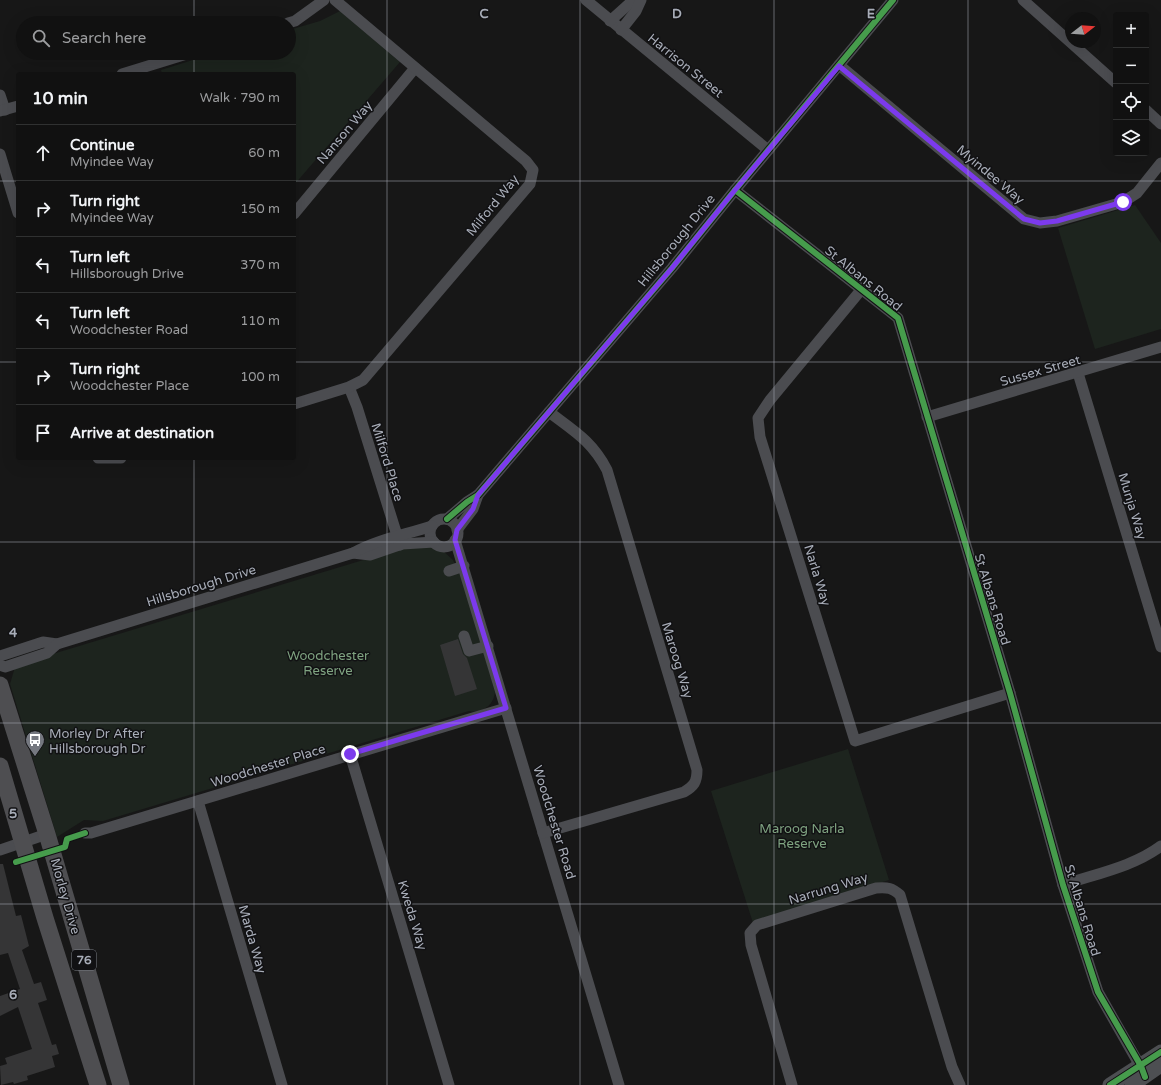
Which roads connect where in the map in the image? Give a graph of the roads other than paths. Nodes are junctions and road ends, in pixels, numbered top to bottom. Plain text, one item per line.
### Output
1 (335, 0) edge
2 (586, 0) edge
3 (636, 0) edge
4 (641, 0) edge
5 (893, 0) edge
6 (1023, 0) edge
7 (318, 2) edge
8 (296, 20) edge
9 (610, 21) junction
10 (621, 30) junction
11 (172, 60) edge
12 (839, 66) junction
13 (416, 68) junction
14 (143, 71) edge
15 (1113, 80) edge
16 (0, 94) edge
17 (16, 107) edge
18 (2, 111) edge
19 (1149, 113) edge
20 (1161, 124) edge
21 (768, 150) junction
22 (0, 154) edge
23 (1161, 163) edge
24 (735, 190) junction
25 (16, 207) edge
26 (296, 212) edge
27 (861, 290) junction
28 (1161, 347) edge
29 (1078, 373) junction
30 (349, 387) junction
31 (296, 403) edge
32 (549, 412) junction
33 (927, 417) junction
34 (478, 495) junction
35 (447, 519) junction
36 (432, 526) junction
37 (456, 535) junction
38 (398, 540) junction
39 (436, 544) junction
40 (464, 566) junction
41 (449, 571) dead end
42 (464, 636) dead end
43 (57, 644) junction
44 (488, 646) junction
45 (1161, 647) edge
46 (0, 656) edge
47 (0, 665) edge
48 (0, 685) edge
49 (1010, 693) junction
50 (506, 708) junction
51 (350, 754) junction
52 (0, 766) edge
53 (198, 801) junction
54 (85, 833) dead end
55 (543, 833) junction
56 (47, 834) junction
57 (23, 843) junction
58 (1161, 846) edge
59 (0, 850) edge
60 (1063, 885) junction
61 (1161, 1052) edge
62 (1161, 1065) edge
63 (1143, 1071) junction
64 (98, 1085) edge
65 (121, 1085) edge
66 (282, 1085) edge
67 (449, 1085) edge
68 (620, 1085) edge
69 (792, 1085) edge
70 (960, 1085) edge
71 (1110, 1085) edge
72 (1132, 1085) edge

1 - 13 street, Milford Way
2 - 9 street, Harrison Street
3 - 9 street
4 - 10 street
5 - 12 street, Hillsborough Drive
6 - 15 street
7 - 8 street
9 - 10 street, Harrison Street
10 - 21 street, Harrison Street
11 - 14 street
12 - 21 street, Hillsborough Drive
12 - 23 street, Myindee Way
13 - 26 street, Nanson Way
13 - 30 street, Milford Way
16 - 18 street
17 - 18 street
19 - 20 street
21 - 24 street, Hillsborough Drive
22 - 25 street
24 - 27 street, St Albans Road
24 - 32 street, Hillsborough Drive
27 - 33 street, St Albans Road
27 - 49 street, Narla Way
28 - 29 street, Sussex Street
29 - 33 street, Sussex Street
29 - 45 street, Munja Way
30 - 31 street, Milford Way
30 - 38 street, Milford Place
32 - 34 street, Hillsborough Drive
32 - 55 street, Maroog Way
33 - 49 street, St Albans Road
34 - 35 street, Hillsborough Drive
34 - 37 street, Hillsborough Drive
35 - 36 street
35 - 37 street
36 - 38 street, Hillsborough Drive
36 - 39 street
37 - 39 street
37 - 40 street, Woodchester Road
38 - 39 street, Hillsborough Drive
38 - 43 street, Hillsborough Drive
39 - 40 street
40 - 41 street
40 - 44 street, Woodchester Road
42 - 44 street
43 - 46 street, Hillsborough Drive
43 - 47 street, Hillsborough Drive
44 - 50 street, Woodchester Road
48 - 56 highway, Morley Drive / 76
49 - 60 street, St Albans Road
50 - 51 street, Woodchester Place
50 - 55 street, Woodchester Road
51 - 53 street, Woodchester Place
51 - 67 street, Kweda Way
52 - 57 highway, Morley Drive / 76
53 - 54 street, Woodchester Place
53 - 66 street, Marda Way
55 - 68 street, Woodchester Road
56 - 57 street
56 - 65 highway, Morley Drive / 76
57 - 59 street
57 - 64 highway, Morley Drive / 76
58 - 60 street
60 - 63 street, St Albans Road
61 - 63 main road
62 - 63 main road
63 - 71 main road
63 - 72 main road
69 - 70 street, Narrung Way

